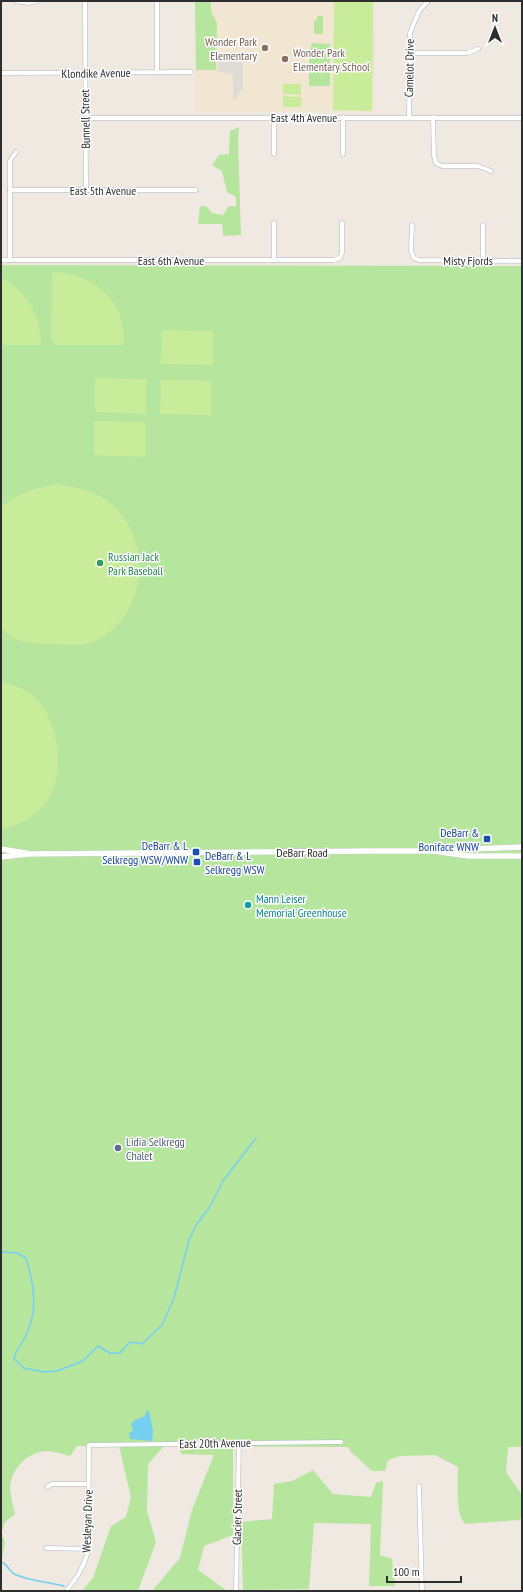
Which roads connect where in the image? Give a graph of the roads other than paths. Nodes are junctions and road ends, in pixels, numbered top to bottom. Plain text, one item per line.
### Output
1 (15, 1) edge
2 (38, 1) edge
3 (85, 1) edge
4 (157, 1) edge
5 (428, 1) edge
6 (478, 49) dead end
7 (410, 53) junction
8 (157, 72) junction
9 (191, 72) dead end
10 (1, 73) edge
11 (84, 74) junction
12 (274, 117) junction
13 (343, 117) junction
14 (409, 117) junction
15 (433, 117) junction
16 (85, 118) junction
17 (522, 118) edge
18 (16, 152) dead end
19 (274, 154) dead end
20 (343, 154) dead end
21 (491, 172) dead end
22 (86, 189) junction
23 (10, 190) junction
24 (196, 190) dead end
25 (274, 223) dead end
26 (342, 223) dead end
27 (412, 225) dead end
28 (483, 225) dead end
29 (1, 260) edge
30 (10, 260) junction
31 (274, 260) junction
32 (483, 260) junction
33 (522, 261) edge
34 (522, 847) edge
35 (1, 849) edge
36 (433, 851) junction
37 (28, 854) junction
38 (522, 856) edge
39 (1, 857) edge
40 (239, 1442) junction
41 (341, 1442) dead end
42 (89, 1445) joint
43 (88, 1484) junction
44 (419, 1486) dead end
45 (46, 1487) dead end
46 (46, 1548) dead end
47 (88, 1549) junction
48 (66, 1591) edge
49 (236, 1591) edge
50 (422, 1591) edge

1 - 2 street
3 - 11 street, Bunnell Street
4 - 8 street
5 - 7 street, Camelot Drive
6 - 7 street
7 - 14 street, Camelot Drive
8 - 9 street, Klondike Avenue
8 - 11 street, Klondike Avenue
10 - 11 street, Klondike Avenue
11 - 16 street, Bunnell Street
12 - 13 street, East 4th Avenue
12 - 16 street, East 4th Avenue
12 - 19 street
13 - 14 street, East 4th Avenue
13 - 20 street
14 - 15 street, East 4th Avenue
15 - 17 street, East 4th Avenue
15 - 21 street
16 - 22 street, Bunnell Street
18 - 23 street
22 - 23 street, East 5th Avenue
22 - 24 street, East 5th Avenue
23 - 30 street
25 - 31 street
26 - 31 street, East 6th Avenue
27 - 32 street, Misty Fjords
28 - 32 street
29 - 30 street, East 6th Avenue
30 - 31 street, East 6th Avenue
32 - 33 street, Misty Fjords
34 - 36 main road, DeBarr Road
35 - 37 main road, DeBarr Road
36 - 37 main road, DeBarr Road
36 - 38 main road, DeBarr Road
37 - 39 main road, DeBarr Road
40 - 41 street, East 20th Avenue
40 - 42 street, East 20th Avenue
40 - 49 street, Glacier Street
42 - 43 street, Wesleyan Drive
43 - 45 street
43 - 47 street, Wesleyan Drive
44 - 50 street
46 - 47 street
47 - 48 street, Wesleyan Drive

